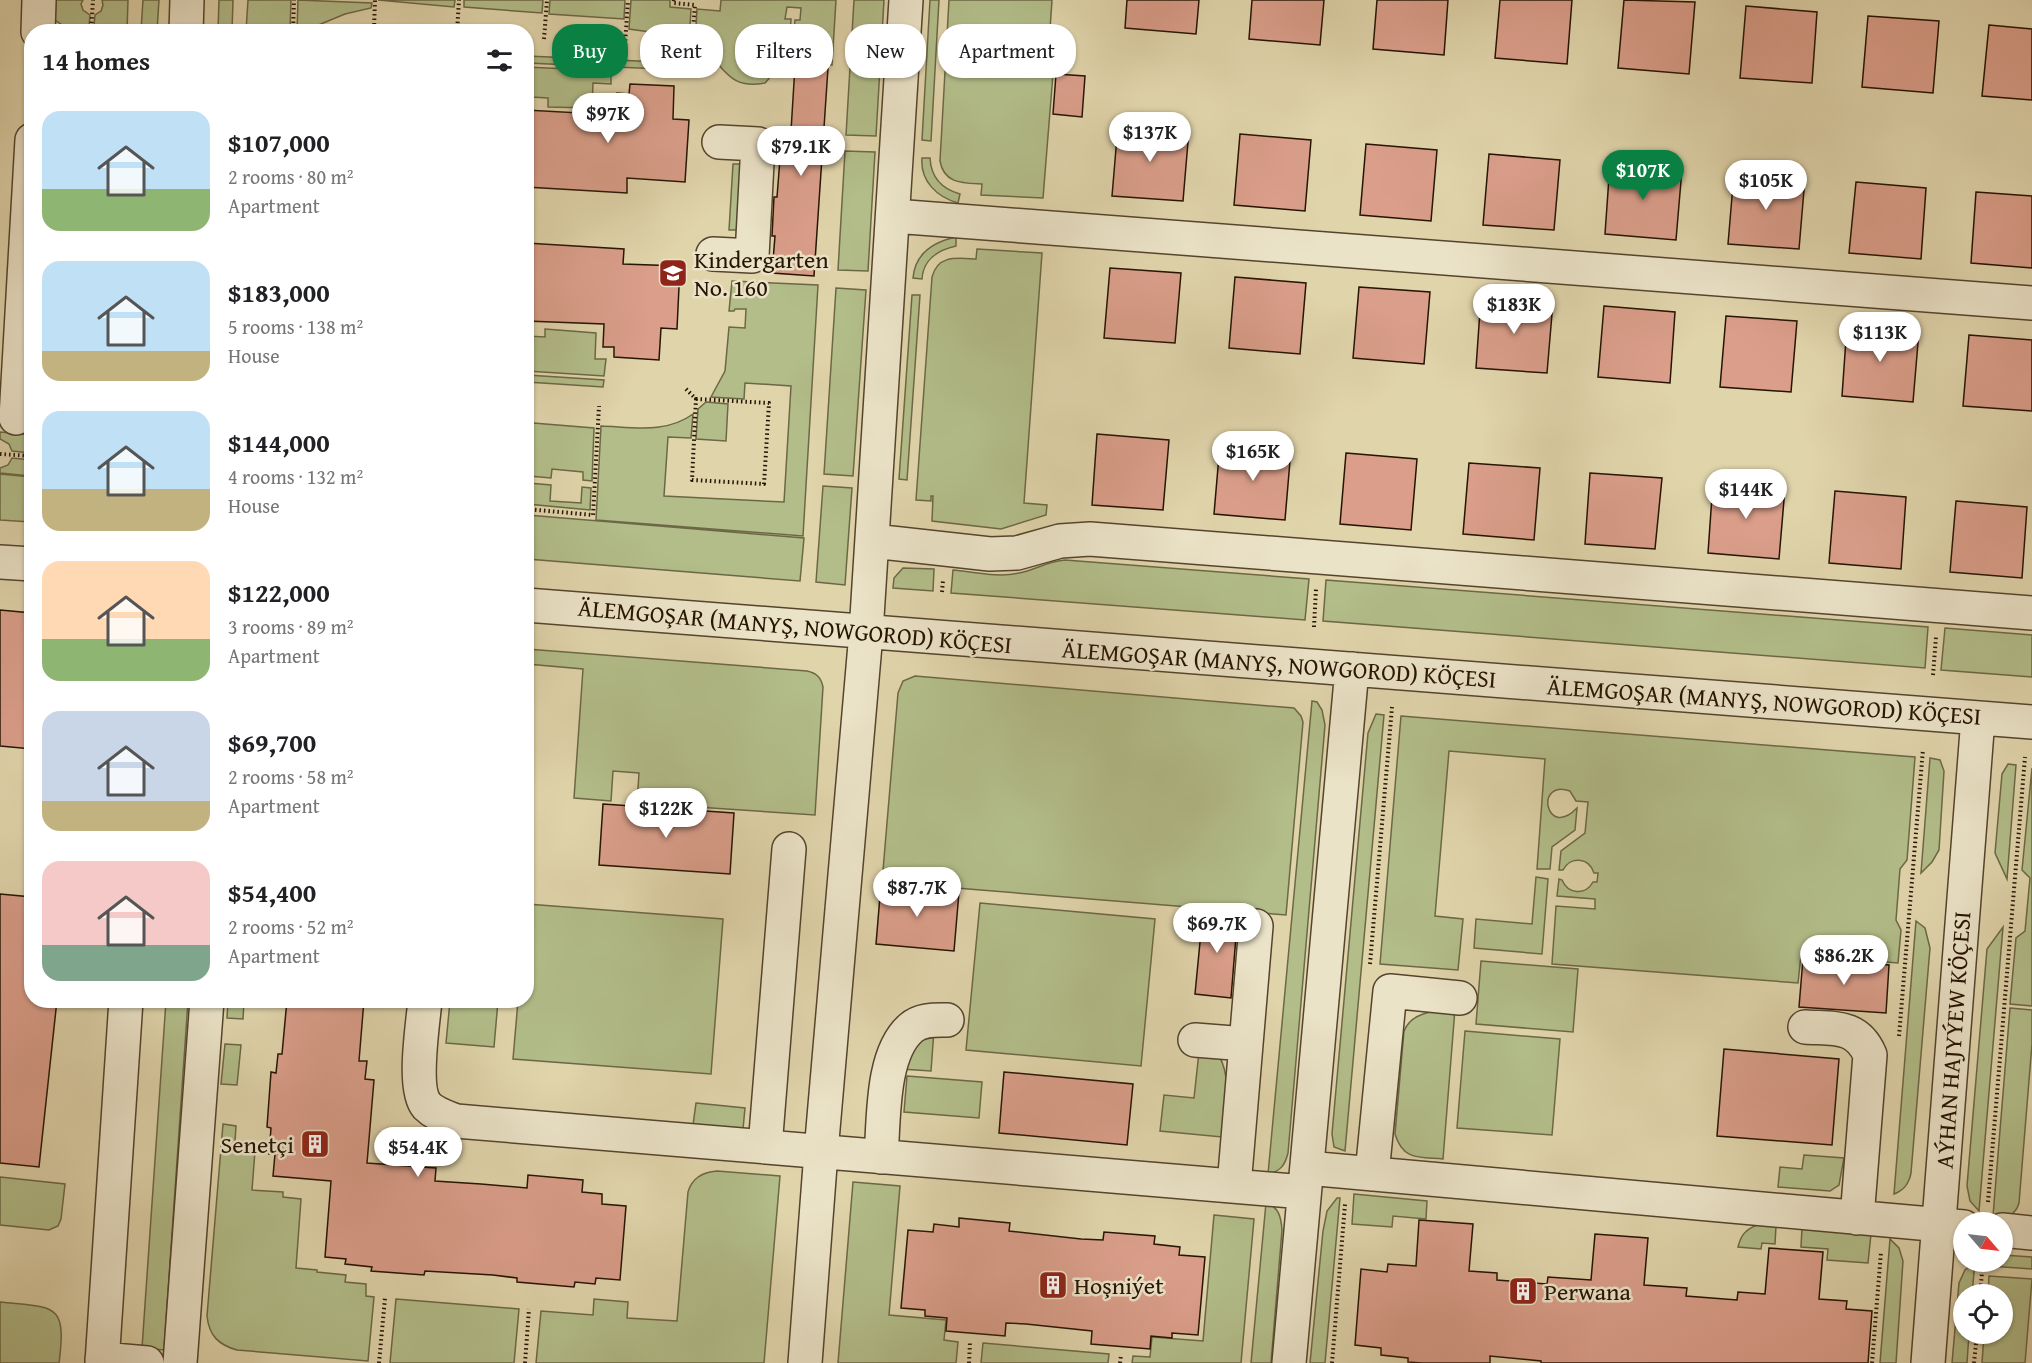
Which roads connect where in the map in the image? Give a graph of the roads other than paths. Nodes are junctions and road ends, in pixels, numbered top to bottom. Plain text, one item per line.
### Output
1 (39, 0) edge
2 (188, 0) edge
3 (906, 0) edge
4 (38, 24) edge
5 (186, 24) edge
6 (719, 142) dead end
7 (894, 216) junction
8 (713, 254) dead end
9 (24, 281) edge
10 (2032, 303) edge
11 (16, 418) edge
12 (873, 541) junction
13 (0, 562) edge
14 (24, 564) edge
15 (534, 606) edge
16 (2032, 613) edge
17 (866, 633) junction
18 (1352, 669) junction
19 (1978, 718) junction
20 (2032, 722) edge
21 (789, 849) dead end
22 (1256, 926) dead end
23 (1460, 998) dead end
24 (125, 1008) edge
25 (206, 1008) edge
26 (424, 1008) edge
27 (947, 1020) dead end
28 (1805, 1027) dead end
29 (1195, 1040) dead end
30 (1246, 1044) junction
31 (765, 1147) junction
32 (821, 1152) junction
33 (881, 1157) junction
34 (1372, 1174) junction
35 (1305, 1180) junction
36 (1234, 1186) junction
37 (1973, 1212) edge
38 (1857, 1218) junction
39 (1953, 1222) edge
40 (2013, 1230) edge
41 (2032, 1233) edge
42 (1957, 1272) edge
43 (102, 1361) edge
44 (147, 1363) edge
45 (180, 1363) edge
46 (805, 1363) edge
47 (1289, 1363) edge
48 (1928, 1363) edge

1 - 4 street
2 - 5 street
3 - 7 street
6 - 8 street
7 - 10 street
7 - 12 street
9 - 11 street
12 - 16 street
12 - 17 street
13 - 14 street
15 - 17 street, ÄLEMGOŞAR (MANYŞ, NOWGOROD) KÖÇESI
17 - 18 street, ÄLEMGOŞAR (MANYŞ, NOWGOROD) KÖÇESI
17 - 32 street
18 - 19 street, ÄLEMGOŞAR (MANYŞ, NOWGOROD) KÖÇESI
18 - 35 street
19 - 20 street, ÄLEMGOŞAR (MANYŞ, NOWGOROD) KÖÇESI
19 - 37 street, AÝHAN HAJYÝEW KÖÇESI
21 - 31 street
22 - 30 street
23 - 34 street
24 - 43 street
25 - 45 street
26 - 31 street
27 - 33 street
28 - 38 street
29 - 30 street
30 - 36 street
31 - 32 street
32 - 33 street
32 - 46 street
33 - 36 street
34 - 35 street
34 - 38 street
35 - 36 street
35 - 47 street
38 - 39 street
40 - 41 street
42 - 48 street, AÝHAN HAJYÝEW KÖÇESI
43 - 44 street

